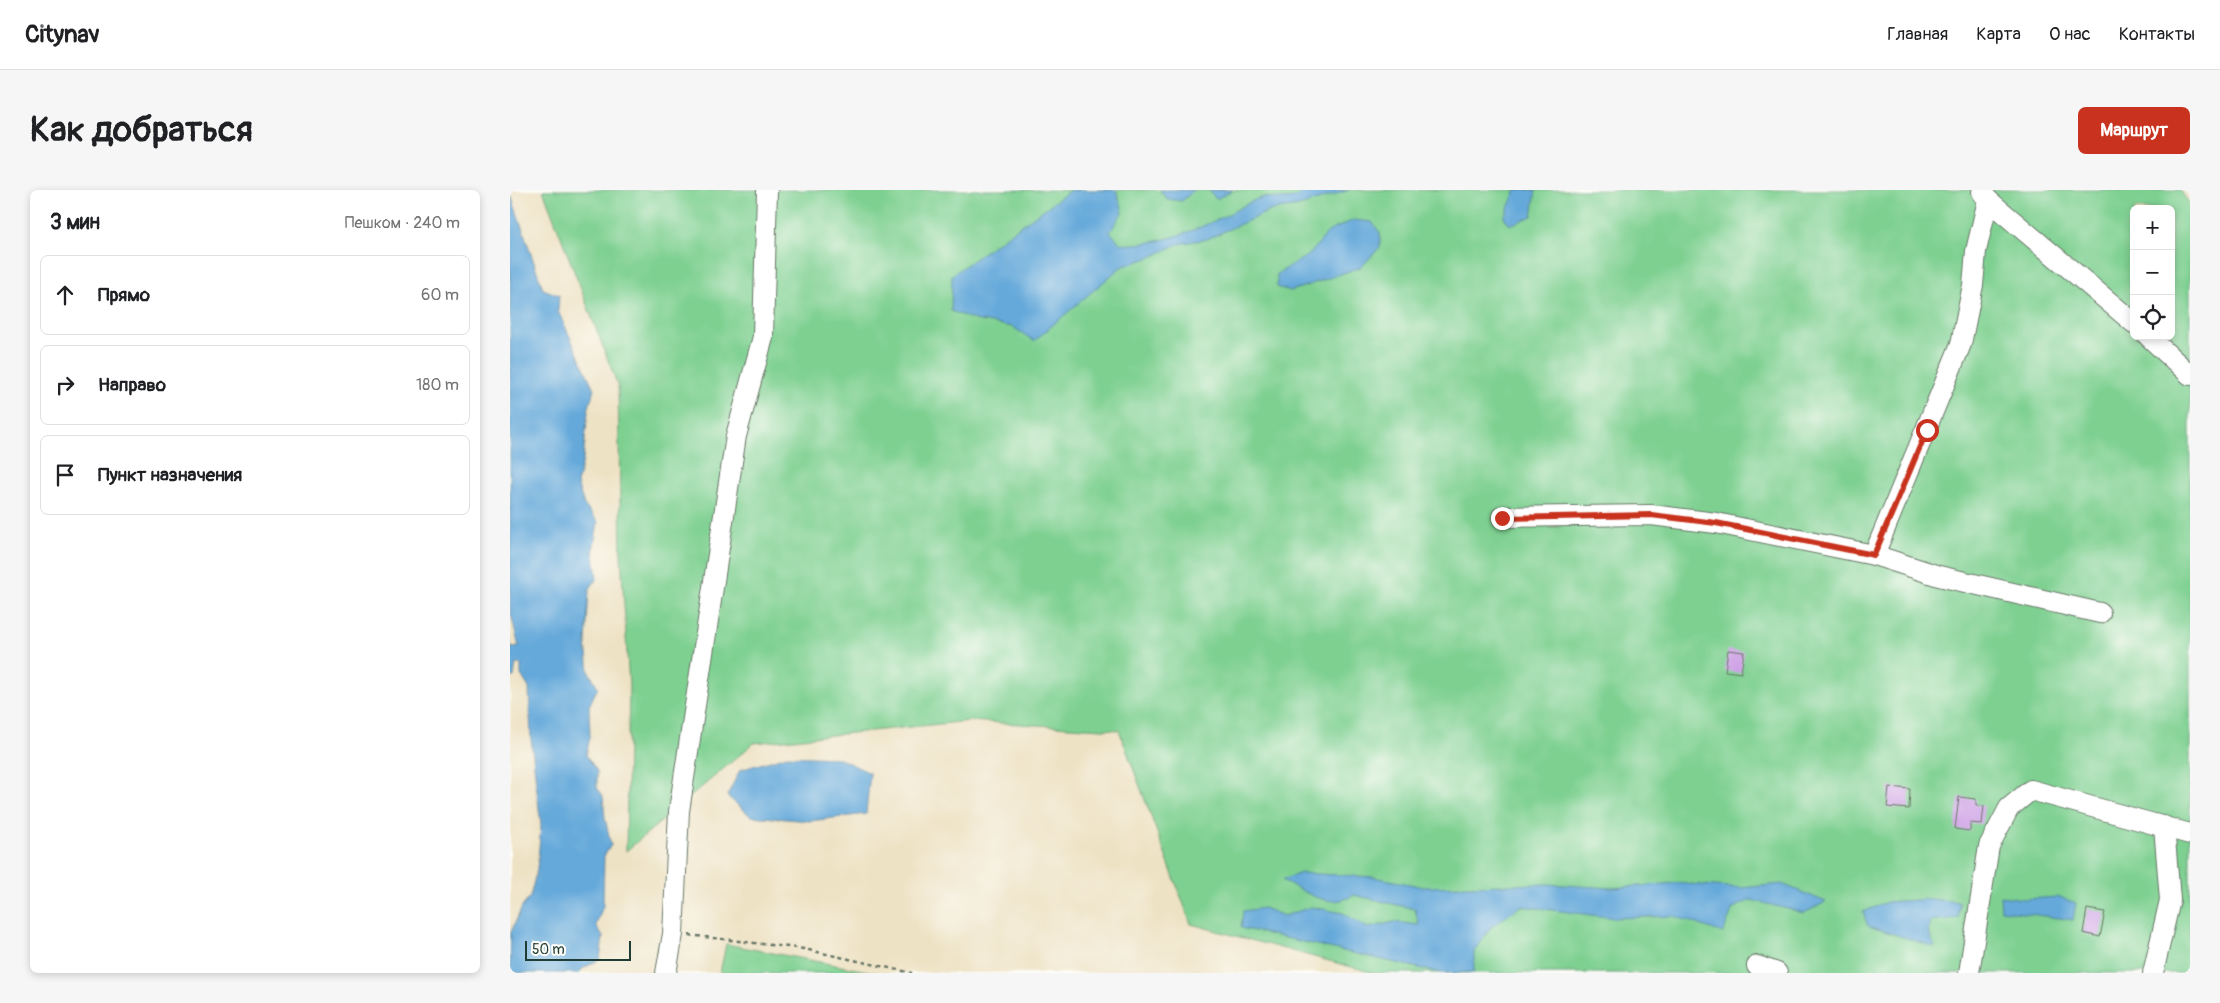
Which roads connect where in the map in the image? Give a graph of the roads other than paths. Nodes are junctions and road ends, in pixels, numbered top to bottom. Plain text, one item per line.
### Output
1 (767, 190) edge
2 (1985, 195) edge
3 (2130, 321) edge
4 (2152, 340) edge
5 (2190, 375) edge
6 (1502, 518) dead end
7 (1874, 555) junction
8 (2100, 614) dead end
9 (2164, 826) junction
10 (2190, 834) edge
11 (1757, 966) dead end
12 (666, 973) edge
13 (1777, 973) edge
14 (1969, 973) edge
15 (2153, 973) edge

1 - 12 street
2 - 3 street
2 - 7 street
4 - 5 street
6 - 7 street
7 - 8 street
9 - 10 street
9 - 14 street
9 - 15 street
11 - 13 street

